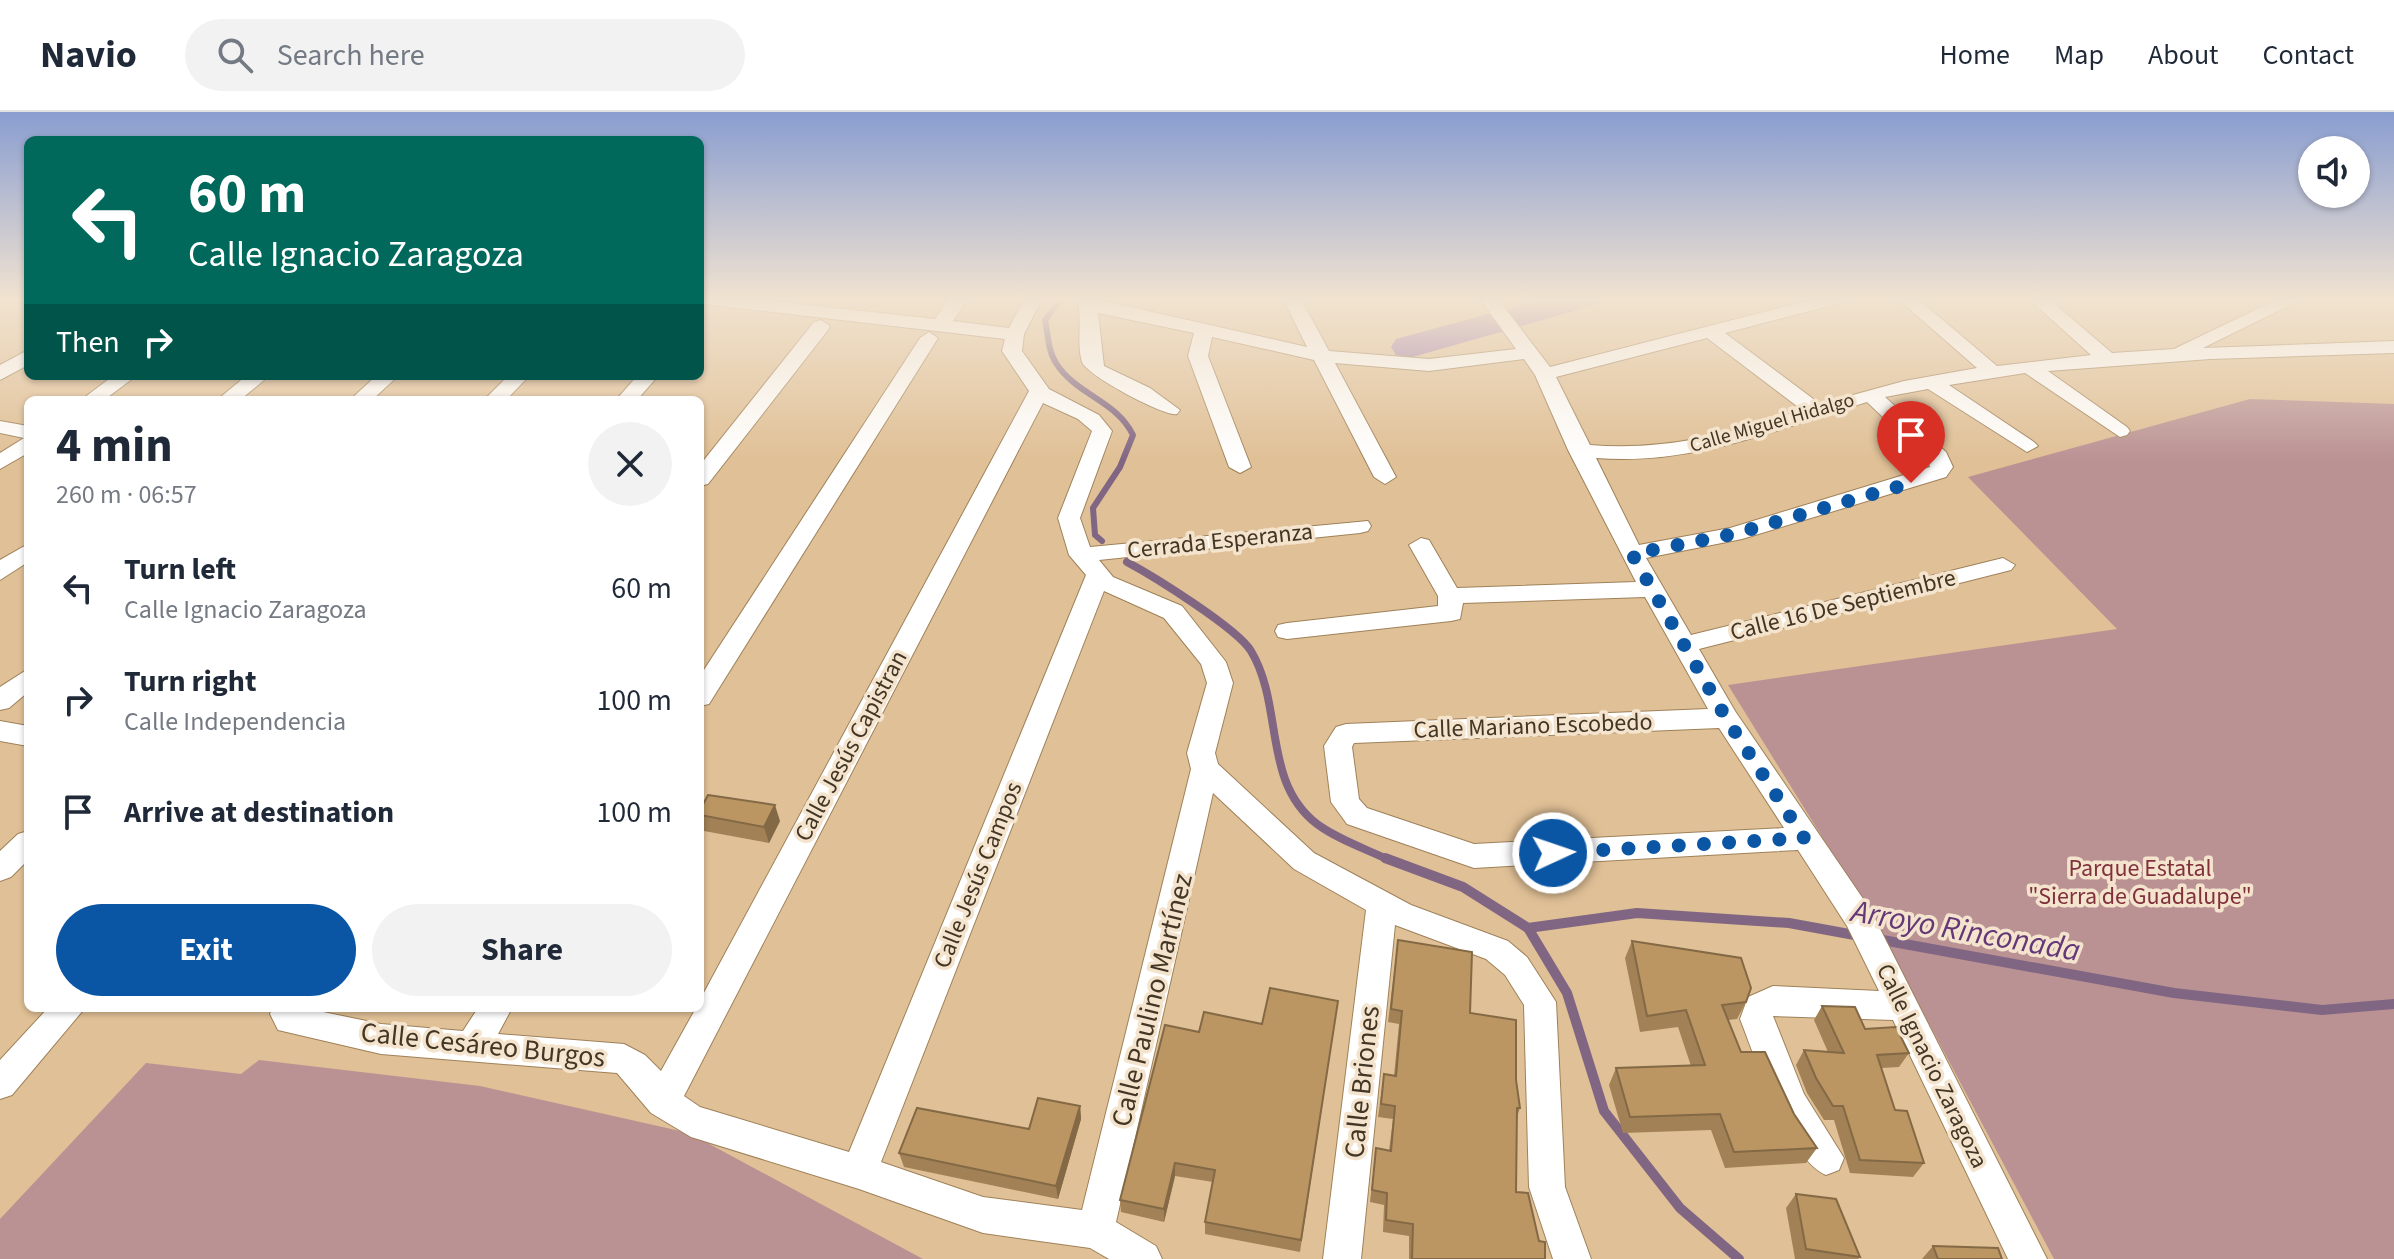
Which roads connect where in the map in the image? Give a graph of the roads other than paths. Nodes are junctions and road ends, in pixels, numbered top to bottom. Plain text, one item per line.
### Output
1 (797, 353) edge
2 (921, 353) edge
3 (1019, 353) edge
4 (1090, 353) edge
5 (1199, 353) edge
6 (1308, 353) edge
7 (1322, 353) edge
8 (1529, 353) edge
9 (1596, 353) edge
10 (1738, 353) edge
11 (1970, 353) edge
12 (2100, 353) edge
13 (2180, 353) edge
14 (2223, 353) edge
15 (2177, 354) junction
16 (1324, 356) junction
17 (2105, 357) junction
18 (24, 359) edge
19 (1537, 363) junction
20 (2029, 367) junction
21 (1992, 371) junction
22 (0, 374) edge
23 (120, 380) edge
24 (254, 380) edge
25 (383, 380) edge
26 (515, 380) edge
27 (644, 380) edge
28 (1932, 382) junction
29 (1039, 391) junction
30 (1871, 395) junction
31 (97, 396) edge
32 (232, 396) edge
33 (365, 396) edge
34 (498, 396) edge
35 (630, 396) edge
36 (1170, 410) dead end
37 (1815, 410) junction
38 (0, 427) edge
39 (24, 431) edge
40 (2120, 431) dead end
41 (24, 446) edge
42 (2027, 446) dead end
43 (1579, 450) junction
44 (0, 463) edge
45 (1240, 467) dead end
46 (704, 474) edge
47 (1385, 477) dead end
48 (1360, 526) dead end
49 (1421, 545) dead end
50 (24, 554) edge
51 (1632, 554) junction
52 (2003, 565) dead end
53 (1089, 566) junction
54 (0, 572) edge
55 (1652, 589) junction
56 (1450, 596) junction
57 (1287, 631) dead end
58 (1683, 645) junction
59 (24, 681) edge
60 (704, 691) edge
61 (0, 701) edge
62 (1726, 718) junction
63 (0, 731) edge
64 (24, 735) edge
65 (1205, 769) junction
66 (1804, 838) junction
67 (24, 846) edge
68 (0, 869) edge
69 (1382, 905) junction
70 (1901, 1006) junction
71 (65, 1012) edge
72 (288, 1012) edge
73 (493, 1012) edge
74 (472, 1045) junction
75 (0, 1084) edge
76 (663, 1102) junction
77 (1826, 1158) dead end
78 (859, 1172) junction
79 (1096, 1230) junction
80 (1143, 1259) edge
81 (1342, 1259) edge
82 (1572, 1259) edge
83 (2028, 1259) edge

1 - 46 street
2 - 60 street
3 - 29 street
4 - 36 street
5 - 45 street
6 - 16 street
7 - 16 street
8 - 19 street, Calle Ignacio Zaragoza
9 - 19 street
10 - 37 street
11 - 21 street
12 - 17 street
13 - 15 street
14 - 15 street, Calle Miguel Hidalgo
15 - 17 street, Calle Miguel Hidalgo
16 - 19 street
16 - 47 street
17 - 20 street, Calle Miguel Hidalgo
18 - 22 street
19 - 43 street, Calle Ignacio Zaragoza
20 - 21 street, Calle Miguel Hidalgo
20 - 40 street
21 - 28 street, Calle Miguel Hidalgo
23 - 31 street
24 - 32 street
25 - 33 street
26 - 34 street
27 - 35 street
28 - 30 street, Calle Miguel Hidalgo
28 - 42 street
29 - 53 street
29 - 76 street, Calle Jesús Capistran
30 - 37 street, Calle Miguel Hidalgo
30 - 51 street
37 - 43 street, Calle Miguel Hidalgo
38 - 39 street
41 - 44 street
43 - 51 street, Calle Ignacio Zaragoza
48 - 53 street, Cerrada Esperanza
49 - 56 street
50 - 54 street
51 - 55 street, Calle Ignacio Zaragoza
52 - 58 street, Calle 16 De Septiembre
53 - 65 street, Calle Paulino Martínez
53 - 78 street, Calle Jesús Campos
55 - 56 street
55 - 58 street, Calle Ignacio Zaragoza
56 - 57 street
58 - 62 street, Calle Ignacio Zaragoza
59 - 61 street
62 - 66 street, Calle Ignacio Zaragoza
62 - 66 street, Calle Mariano Escobedo
63 - 64 street
65 - 69 street
65 - 79 street, Calle Paulino Martínez
66 - 70 street, Calle Ignacio Zaragoza
67 - 68 street
69 - 81 street, Calle Briones
69 - 82 street
70 - 77 street
70 - 83 street, Calle Ignacio Zaragoza
71 - 75 street
72 - 74 street, Calle Cesáreo Burgos
73 - 74 street
74 - 76 street, Calle Cesáreo Burgos
76 - 78 street
78 - 79 street
79 - 80 street

